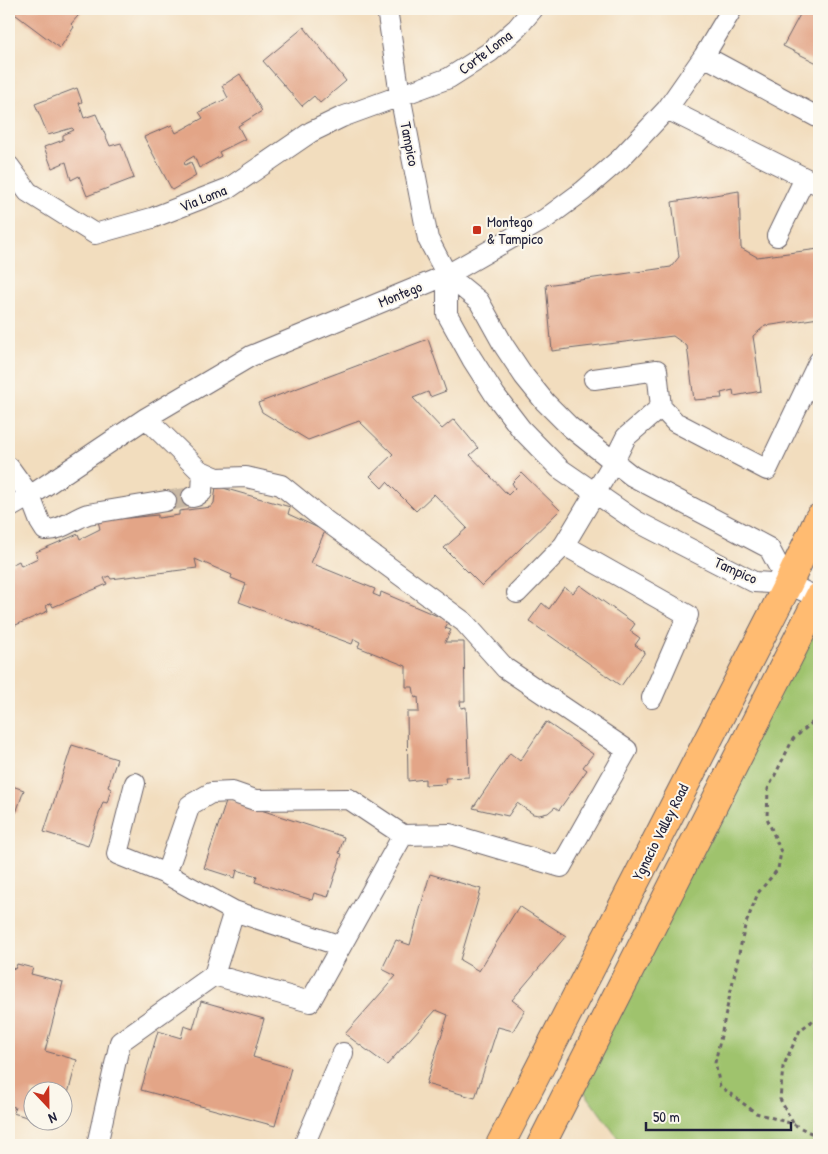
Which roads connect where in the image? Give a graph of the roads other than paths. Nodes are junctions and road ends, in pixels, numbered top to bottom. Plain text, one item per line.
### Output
1 (387, 9) edge
2 (533, 9) edge
3 (732, 9) edge
4 (704, 56) junction
5 (400, 96) junction
6 (667, 109) junction
7 (819, 118) edge
8 (9, 166) edge
9 (812, 182) edge
10 (777, 236) dead end
11 (447, 275) junction
12 (819, 361) edge
13 (594, 379) dead end
14 (661, 407) junction
15 (146, 418) junction
16 (613, 463) junction
17 (9, 468) edge
18 (203, 472) junction
19 (594, 493) junction
20 (30, 496) junction
21 (192, 497) dead end
22 (166, 501) tunnel mouth
23 (9, 508) edge
24 (819, 518) edge
25 (564, 545) junction
26 (788, 584) junction
27 (517, 594) dead end
28 (819, 598) edge
29 (652, 698) dead end
30 (134, 783) dead end
31 (403, 835) junction
32 (166, 874) junction
33 (234, 911) junction
34 (341, 946) junction
35 (214, 975) junction
36 (343, 1053) dead end
37 (97, 1145) edge
38 (304, 1145) edge
39 (500, 1145) edge
40 (541, 1145) edge

1 - 5 street, Tampico
2 - 5 street, Corte Loma
3 - 4 street, Montego
4 - 6 street, Montego
4 - 7 street
5 - 8 street, Via Loma
5 - 11 street, Tampico
6 - 9 street
6 - 11 street, Montego
9 - 10 street
11 - 15 street, Montego
11 - 16 street, Tampico
11 - 19 street, Tampico
12 - 14 street
13 - 14 street
14 - 16 street
15 - 18 street
15 - 20 street, Montego
16 - 19 street
16 - 26 street, Tampico
17 - 20 street
18 - 21 street
18 - 31 street
19 - 25 street
19 - 26 street, Tampico
20 - 22 street
20 - 23 street, Montego
24 - 26 highway, Ygnacio Valley Road
25 - 27 street
25 - 29 street
26 - 28 street
26 - 39 highway, Ygnacio Valley Road
28 - 40 highway
30 - 32 street
31 - 32 street
31 - 34 street
32 - 33 street
33 - 34 street
33 - 35 street
34 - 35 street
35 - 37 street
36 - 38 street

